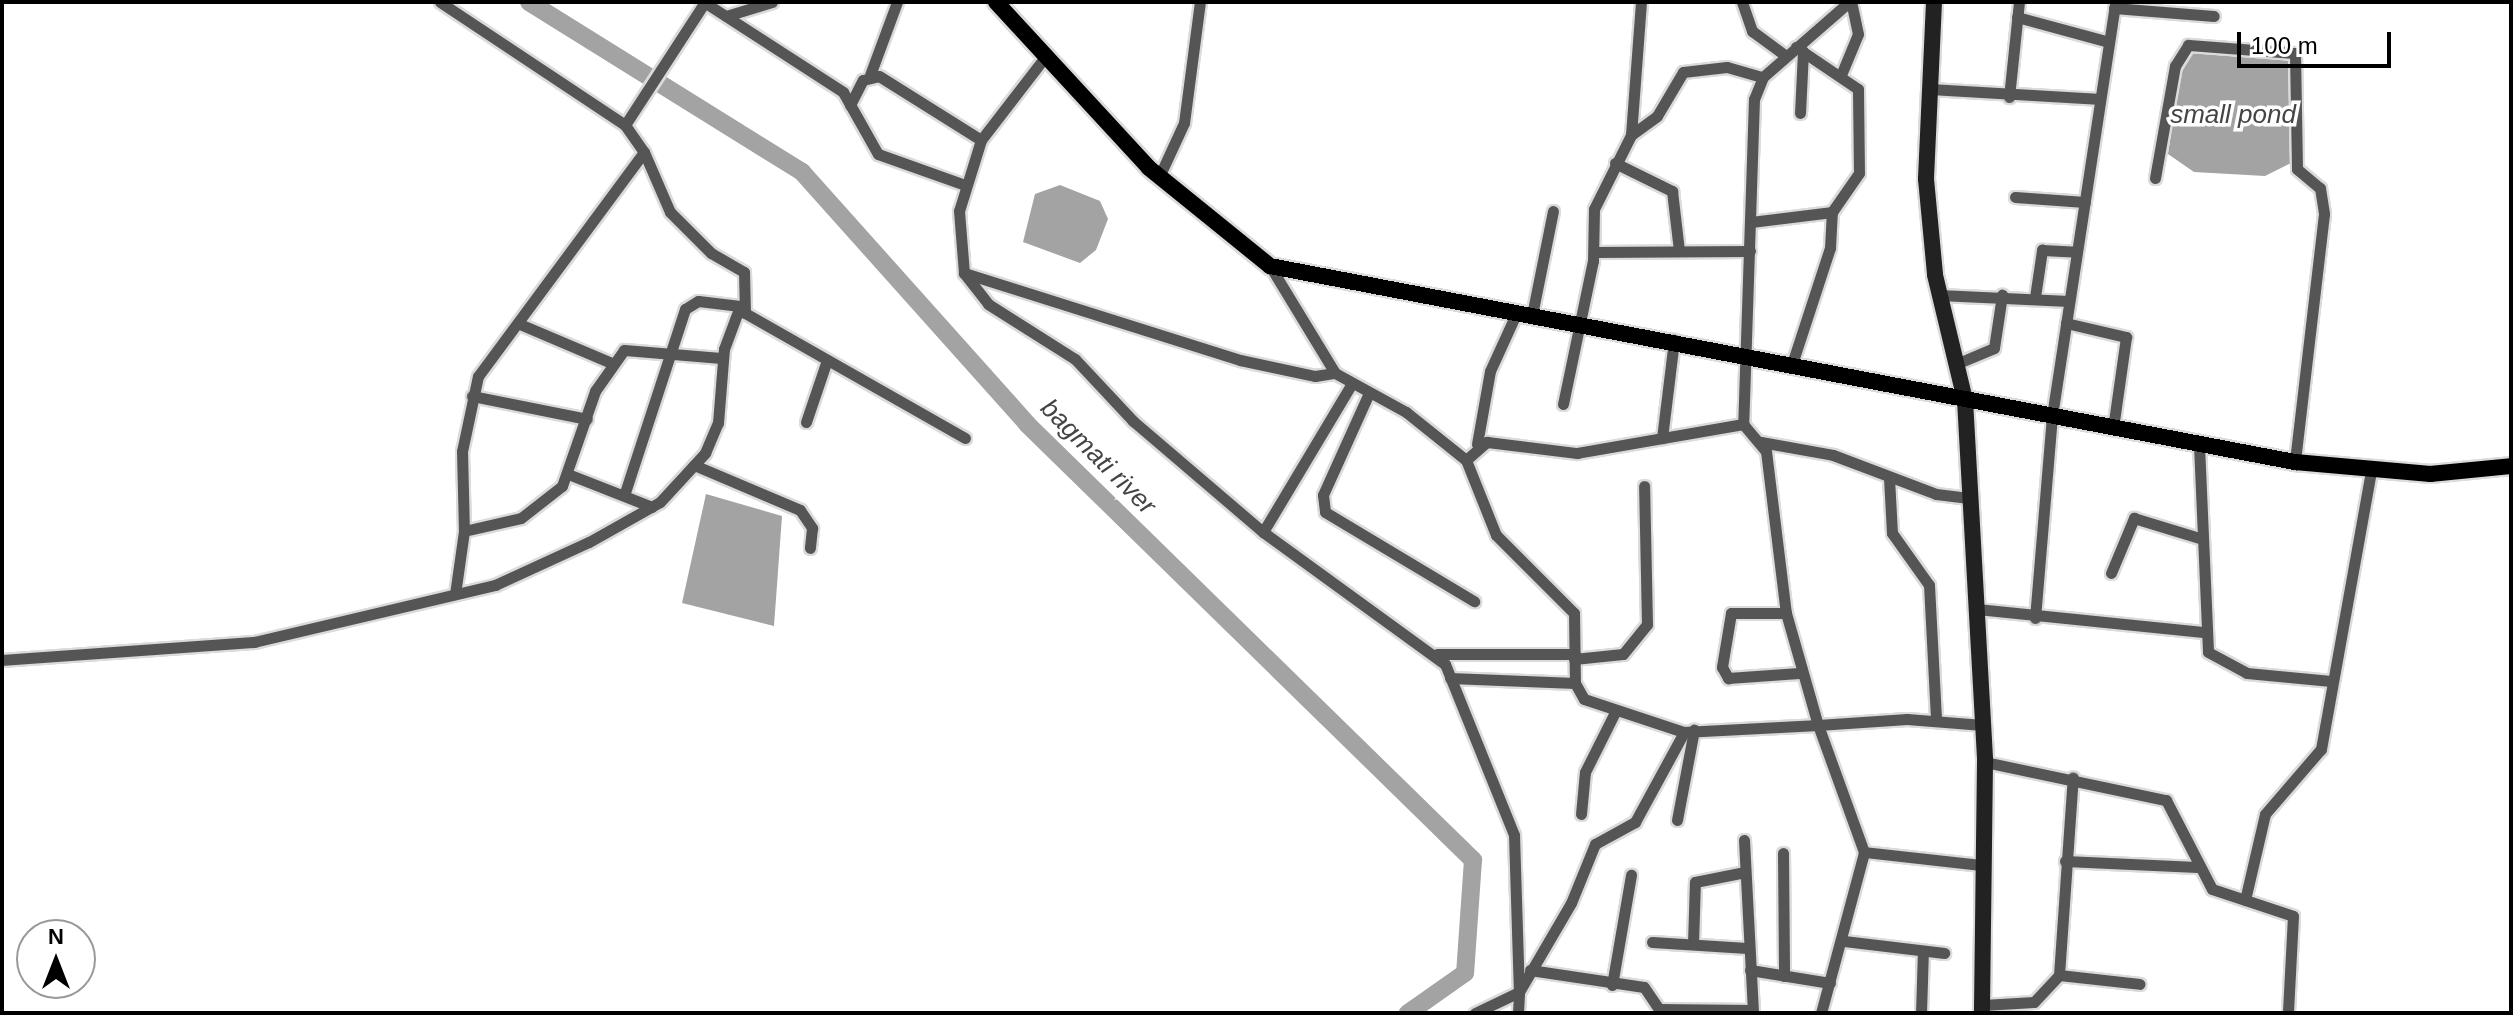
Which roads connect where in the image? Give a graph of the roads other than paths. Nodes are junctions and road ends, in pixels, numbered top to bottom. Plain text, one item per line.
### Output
1 (440, 2) edge
2 (772, 2) edge
3 (897, 2) edge
4 (1200, 2) edge
5 (1641, 2) edge
6 (1742, 2) edge
7 (1850, 2) edge
8 (1934, 2) edge
9 (2019, 2) edge
10 (704, 4) edge
11 (1003, 5) edge
12 (2114, 5) edge
13 (726, 16) junction
14 (2214, 16) dead end
15 (2017, 17) junction
16 (2109, 42) junction
17 (1799, 49) junction
18 (1786, 56) junction
19 (1045, 57) junction
20 (870, 75) junction
21 (1841, 75) junction
22 (1763, 77) junction
23 (1931, 89) junction
24 (2009, 97) junction
25 (2100, 99) junction
26 (850, 105) junction
27 (1800, 113) dead end
28 (625, 125) junction
29 (1631, 135) junction
30 (981, 140) junction
31 (644, 152) junction
32 (1615, 163) junction
33 (1159, 177) junction
34 (2155, 178) dead end
35 (965, 185) junction
36 (2015, 197) dead end
37 (2085, 202) junction
38 (1553, 211) dead end
39 (1832, 212) junction
40 (1751, 222) junction
41 (1679, 251) junction
42 (1750, 251) junction
43 (1594, 252) junction
44 (2077, 252) junction
45 (1270, 266) junction
46 (964, 273) junction
47 (1939, 295) junction
48 (2002, 295) junction
49 (2035, 297) junction
50 (2069, 301) junction
51 (740, 306) junction
52 (1524, 314) junction
53 (1577, 321) junction
54 (2066, 323) junction
55 (522, 325) junction
56 (1674, 340) junction
57 (669, 351) junction
58 (1741, 353) junction
59 (722, 358) junction
60 (827, 360) junction
61 (609, 362) junction
62 (1792, 364) junction
63 (1956, 364) junction
64 (1335, 373) junction
65 (1351, 385) junction
66 (1369, 393) junction
67 (472, 396) junction
68 (1965, 400) junction
69 (1563, 404) dead end
70 (2052, 416) junction
71 (587, 419) junction
72 (806, 422) dead end
73 (1743, 424) junction
74 (2113, 428) junction
75 (965, 438) dead end
76 (1662, 438) junction
77 (1761, 442) junction
78 (1477, 444) junction
79 (2199, 445) junction
80 (1466, 460) junction
81 (2295, 462) junction
82 (694, 465) junction
83 (2511, 466) edge
84 (2371, 471) junction
85 (568, 474) junction
86 (1889, 478) junction
87 (1644, 486) dead end
88 (625, 493) junction
89 (1971, 498) junction
90 (652, 507) junction
91 (464, 531) junction
92 (1263, 532) junction
93 (2199, 538) junction
94 (810, 548) dead end
95 (2111, 573) dead end
96 (455, 594) junction
97 (1474, 601) dead end
98 (1977, 609) junction
99 (1786, 613) junction
100 (2035, 618) junction
101 (2203, 632) junction
102 (1437, 654) junction
103 (1575, 656) junction
104 (2, 660) edge
105 (1799, 673) junction
106 (1450, 678) junction
107 (2331, 681) junction
108 (1575, 683) junction
109 (1615, 712) junction
110 (1936, 720) junction
111 (1818, 725) junction
112 (1983, 725) junction
113 (1689, 731) junction
114 (1985, 762) junction
115 (2073, 777) junction
116 (1581, 814) dead end
117 (1677, 820) dead end
118 (1744, 840) dead end
119 (1864, 852) junction
120 (1783, 853) dead end
121 (2065, 861) junction
122 (1982, 865) junction
123 (2197, 867) junction
124 (1745, 872) junction
125 (1631, 875) dead end
126 (2245, 900) junction
127 (1844, 941) junction
128 (1652, 942) dead end
129 (1693, 944) junction
130 (1747, 948) junction
131 (1923, 951) junction
132 (1944, 953) dead end
133 (1530, 970) junction
134 (1750, 970) junction
135 (2059, 975) junction
136 (1784, 976) junction
137 (1830, 983) junction
138 (2140, 984) dead end
139 (1612, 985) junction
140 (1519, 992) junction
141 (2034, 1007) edge
142 (1982, 1009) edge
143 (1753, 1012) edge
144 (1475, 1013) edge
145 (1518, 1013) edge
146 (1821, 1013) edge
147 (1921, 1013) edge
148 (2288, 1013) edge

1 - 28 street
2 - 13 street
3 - 20 street
4 - 33 street
5 - 29 street
6 - 18 street
7 - 17 street
7 - 21 street
8 - 23 street
9 - 15 street
10 - 13 street
10 - 28 street
11 - 19 main road
12 - 14 street
12 - 16 street
13 - 26 street
15 - 16 street
15 - 24 street
16 - 25 street
17 - 18 street
17 - 21 street
17 - 27 street
18 - 22 street
19 - 30 street
19 - 33 main road
20 - 26 street
20 - 30 street
21 - 39 street
22 - 29 street
22 - 40 street
23 - 24 street
23 - 47 street
24 - 25 street
25 - 37 street
26 - 35 street
28 - 31 street
29 - 32 street
30 - 35 street
31 - 51 street
31 - 55 street
32 - 41 street
32 - 43 street
33 - 45 main road
34 - 81 street
35 - 46 street
36 - 37 street
37 - 44 street
38 - 52 street
39 - 40 street
39 - 62 street
40 - 42 street
41 - 42 street
41 - 43 street
42 - 58 street
43 - 53 street
44 - 49 street
44 - 50 street
45 - 52 main road
45 - 64 street
46 - 64 street
46 - 92 street
47 - 48 street
47 - 63 street
48 - 49 street
48 - 63 street
49 - 50 street
50 - 54 street
51 - 57 street
51 - 59 street
51 - 60 street
52 - 53 main road
52 - 78 street
53 - 56 main road
53 - 69 street
54 - 70 street
54 - 74 street
55 - 61 street
55 - 67 street
56 - 58 main road
56 - 76 street
57 - 59 street
57 - 61 street
57 - 88 street
58 - 62 main road
58 - 73 street
59 - 82 street
60 - 72 street
60 - 75 street
61 - 71 street
62 - 68 main road
63 - 68 street
64 - 65 street
65 - 66 street
65 - 92 street
66 - 80 street
66 - 97 street
67 - 71 street
67 - 91 street
68 - 70 main road
68 - 89 street
70 - 74 main road
70 - 100 street
71 - 85 street
73 - 76 street
73 - 77 street
74 - 79 main road
76 - 78 street
77 - 86 street
77 - 99 street
78 - 80 street
79 - 81 main road
79 - 93 street
80 - 103 street
81 - 84 main road
82 - 90 street
82 - 94 street
83 - 84 main road
84 - 107 street
85 - 88 street
85 - 91 street
86 - 89 street
86 - 110 street
87 - 103 street
88 - 90 street
89 - 98 street
90 - 96 street
91 - 96 street
92 - 102 street
93 - 95 street
93 - 101 street
96 - 104 street
98 - 100 street
98 - 112 street
99 - 105 street
99 - 105 street
100 - 101 street
101 - 107 street
102 - 103 street
102 - 106 street
103 - 108 street
105 - 111 street
106 - 108 street
106 - 140 street
107 - 126 street
108 - 109 street
109 - 113 street
109 - 116 street
110 - 111 street
110 - 112 street
111 - 113 street
111 - 119 street
112 - 114 street
113 - 117 street
113 - 133 street
114 - 115 street
114 - 122 street
115 - 121 street
115 - 123 street
118 - 124 street
119 - 122 street
119 - 127 street
120 - 136 street
121 - 123 street
121 - 135 street
122 - 142 street
123 - 126 street
124 - 129 street
124 - 130 street
125 - 139 street
126 - 148 street
127 - 131 street
127 - 137 street
128 - 129 street
129 - 130 street
130 - 134 street
131 - 132 street
131 - 147 street
133 - 139 street
133 - 140 street
134 - 136 street
134 - 143 street
135 - 138 street
135 - 141 street
136 - 137 street
137 - 146 street
139 - 143 street
140 - 144 street
140 - 145 street
141 - 142 street

